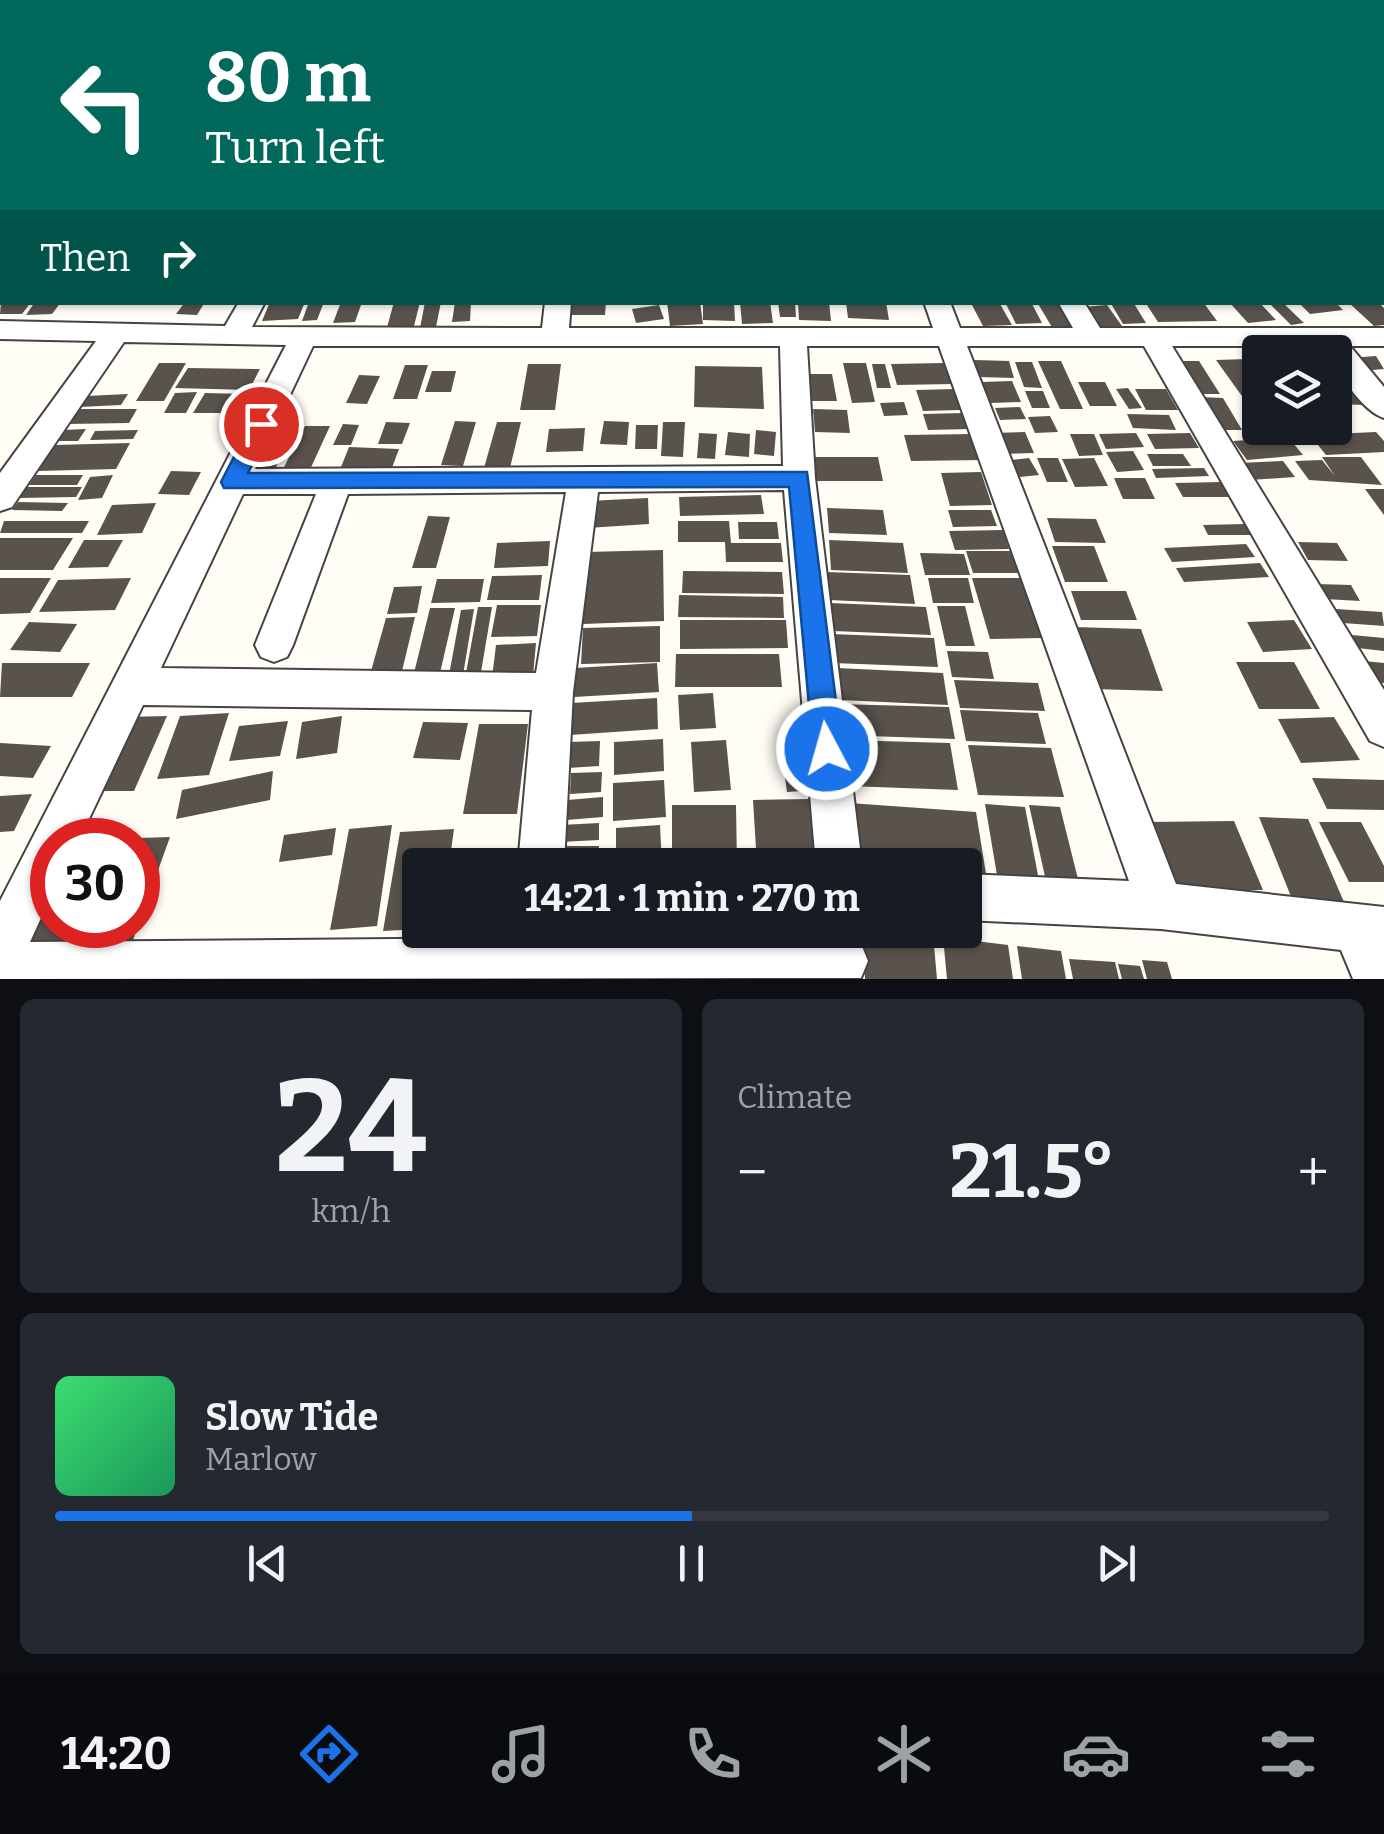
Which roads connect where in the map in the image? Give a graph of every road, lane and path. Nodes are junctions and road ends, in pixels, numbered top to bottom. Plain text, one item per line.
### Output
1 (93, 305) edge
2 (250, 305) edge
3 (558, 305) edge
4 (1073, 305) edge
5 (944, 319) edge
6 (74, 329) junction
7 (0, 330) edge
8 (117, 332) junction
9 (234, 335) junction
10 (1091, 336) junction
11 (1152, 336) junction
12 (1384, 336) edge
13 (304, 337) junction
14 (554, 337) junction
15 (793, 337) junction
16 (1242, 338) edge
17 (1352, 338) edge
18 (1352, 367) edge
19 (1384, 407) edge
20 (13, 461) edge
21 (799, 478) junction
22 (584, 480) junction
23 (336, 481) junction
24 (232, 482) junction
25 (0, 498) edge
26 (274, 645) dead end
27 (132, 686) junction
28 (552, 692) junction
29 (1384, 728) edge
30 (66, 818) edge
31 (543, 848) edge
32 (837, 848) edge
33 (30, 891) edge
34 (982, 898) edge
35 (1161, 906) junction
36 (1370, 929) edge
37 (0, 952) edge
38 (523, 957) edge
39 (844, 957) edge
40 (0, 966) edge
41 (208, 972) edge
42 (1378, 979) edge

1 - 6 street
2 - 9 street
3 - 14 street
4 - 10 street
5 - 10 street
5 - 15 street
5 - 35 street
6 - 7 street
6 - 8 street
8 - 9 street
8 - 20 street
9 - 13 street
10 - 11 street
11 - 16 street
11 - 29 street
12 - 17 street
13 - 14 street
13 - 24 street
14 - 15 street
15 - 21 street
18 - 19 street
20 - 25 street
21 - 22 street
21 - 32 street
22 - 23 street
22 - 28 street
23 - 24 street
23 - 26 street
24 - 27 street
27 - 28 street
27 - 30 street
28 - 31 street
33 - 37 street
34 - 35 street
35 - 36 street
36 - 42 street
38 - 39 street
38 - 41 street
40 - 41 street

